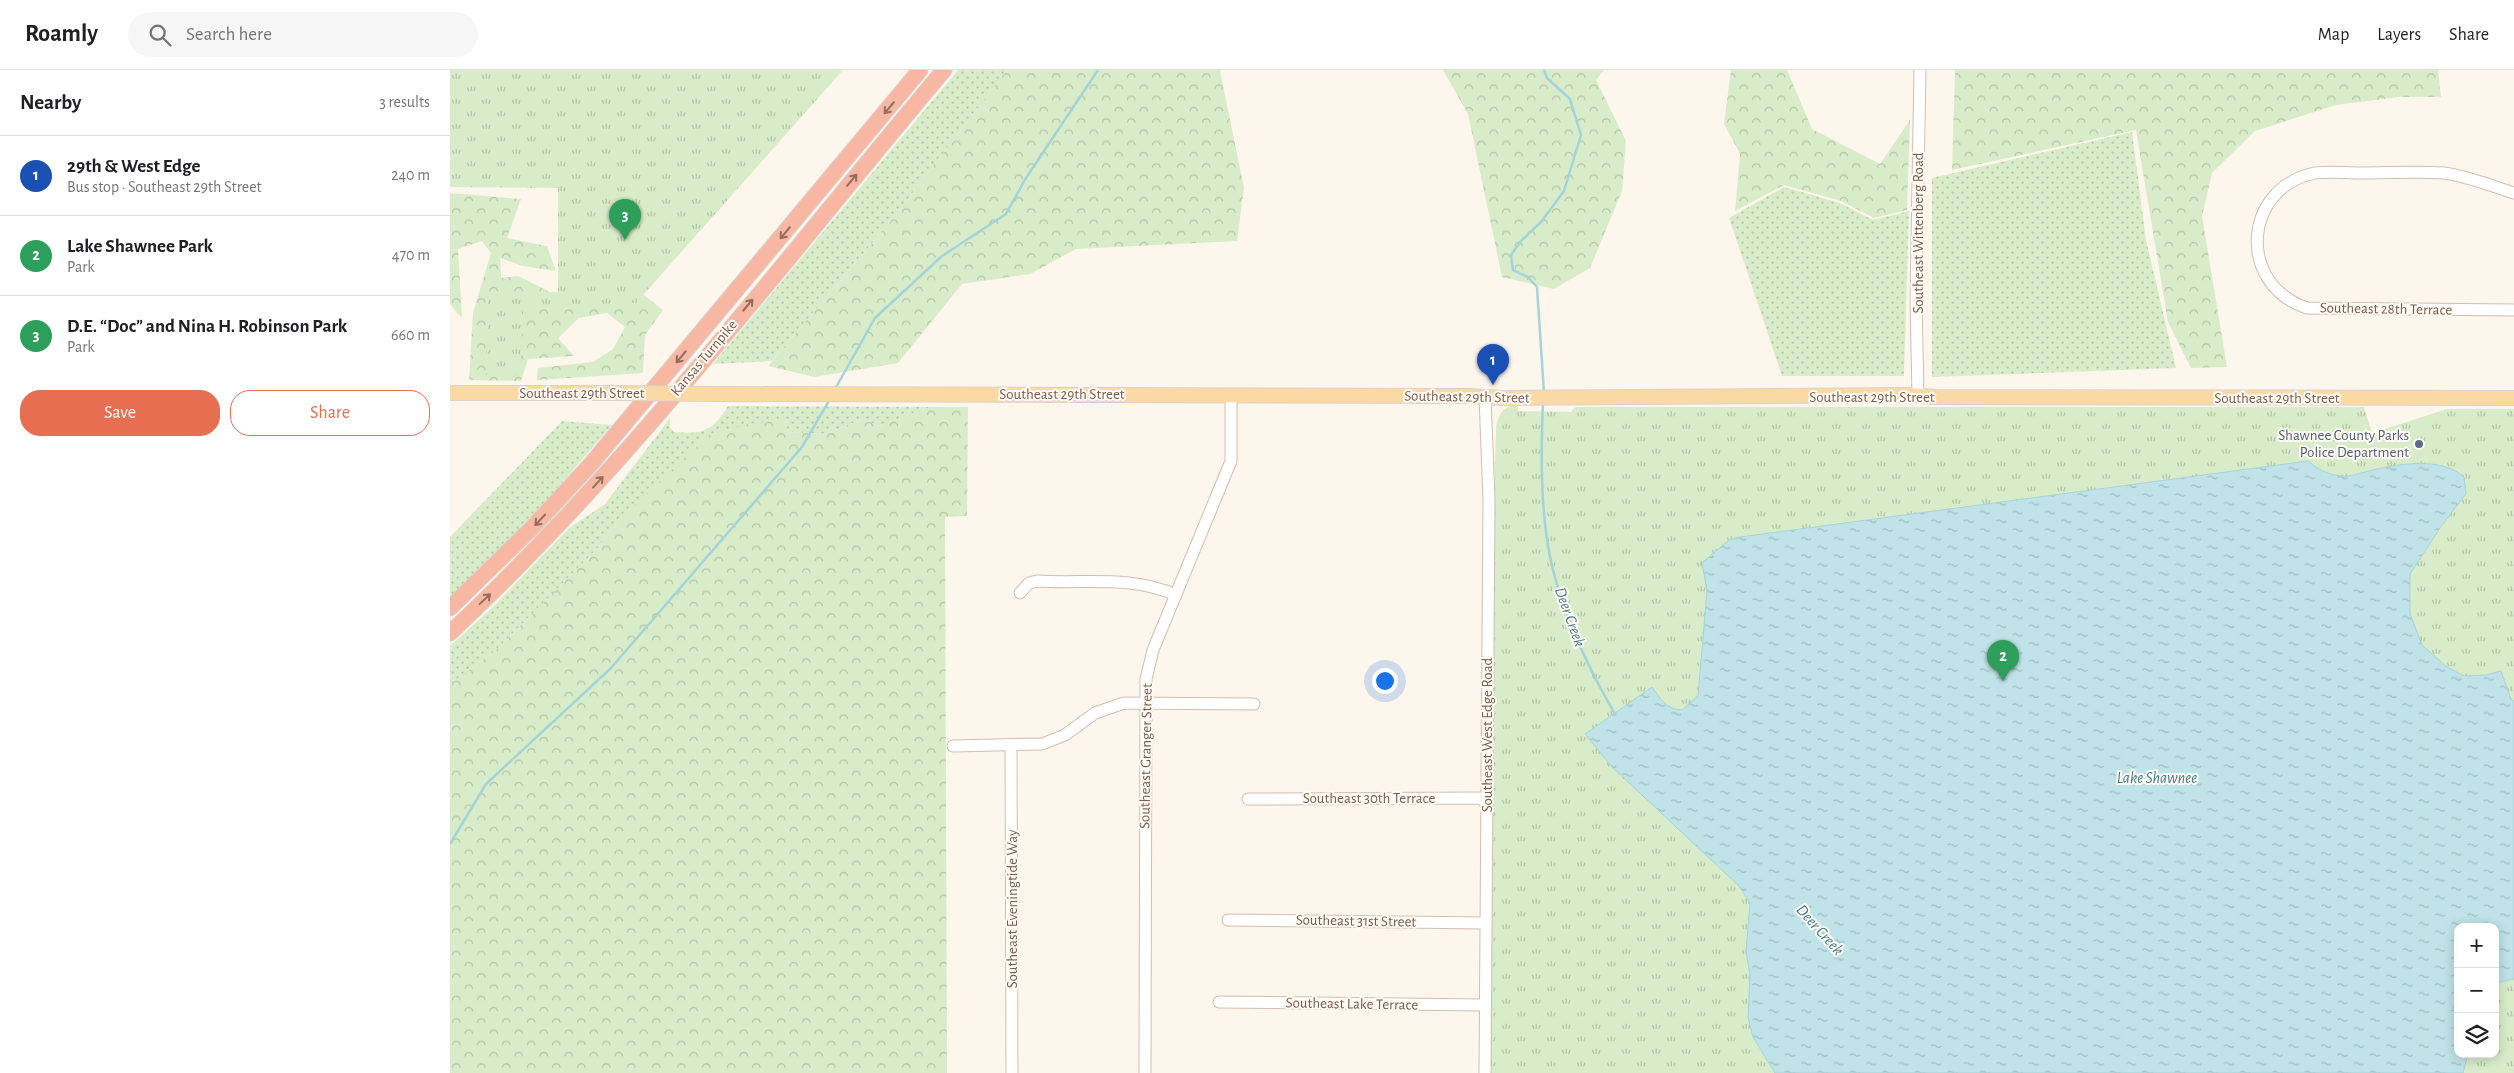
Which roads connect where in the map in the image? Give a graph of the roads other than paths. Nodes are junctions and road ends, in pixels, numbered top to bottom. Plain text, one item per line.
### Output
1 (920, 70) edge
2 (944, 70) edge
3 (1920, 70) edge
4 (2514, 193) edge
5 (2514, 310) edge
6 (450, 392) edge
7 (1231, 395) junction
8 (1918, 396) junction
9 (1485, 397) junction
10 (2514, 398) edge
11 (1020, 593) dead end
12 (1176, 595) junction
13 (450, 608) edge
14 (450, 633) edge
15 (1145, 703) junction
16 (1254, 704) dead end
17 (952, 746) dead end
18 (1012, 746) junction
19 (1248, 798) dead end
20 (1487, 805) junction
21 (1228, 920) dead end
22 (1485, 923) junction
23 (1219, 1002) dead end
24 (1485, 1005) junction
25 (1012, 1073) edge
26 (1145, 1073) edge
27 (1484, 1073) edge

1 -> 13 highway, Kansas Turnpike
14 -> 2 highway, Kansas Turnpike
3 - 8 street, Southeast Wittenberg Road
4 - 5 street, Southeast 28th Terrace
6 - 7 main road, Southeast 29th Street, bridge
7 - 9 main road, Southeast 29th Street
7 - 12 street, Southeast Granger Street
8 - 9 main road, Southeast 29th Street
8 - 10 main road, Southeast 29th Street
9 - 20 street, Southeast West Edge Road
11 - 12 street
12 - 15 street, Southeast Granger Street
15 - 16 street
15 - 18 street
15 - 26 street, Southeast Granger Street
17 - 18 street
18 - 25 street, Southeast Eveningtide Way
19 - 20 street, Southeast 30th Terrace
20 - 22 street, Southeast West Edge Road
21 - 22 street, Southeast 31st Street
22 - 24 street, Southeast West Edge Road
23 - 24 street, Southeast Lake Terrace
24 - 27 street, Southeast West Edge Road

